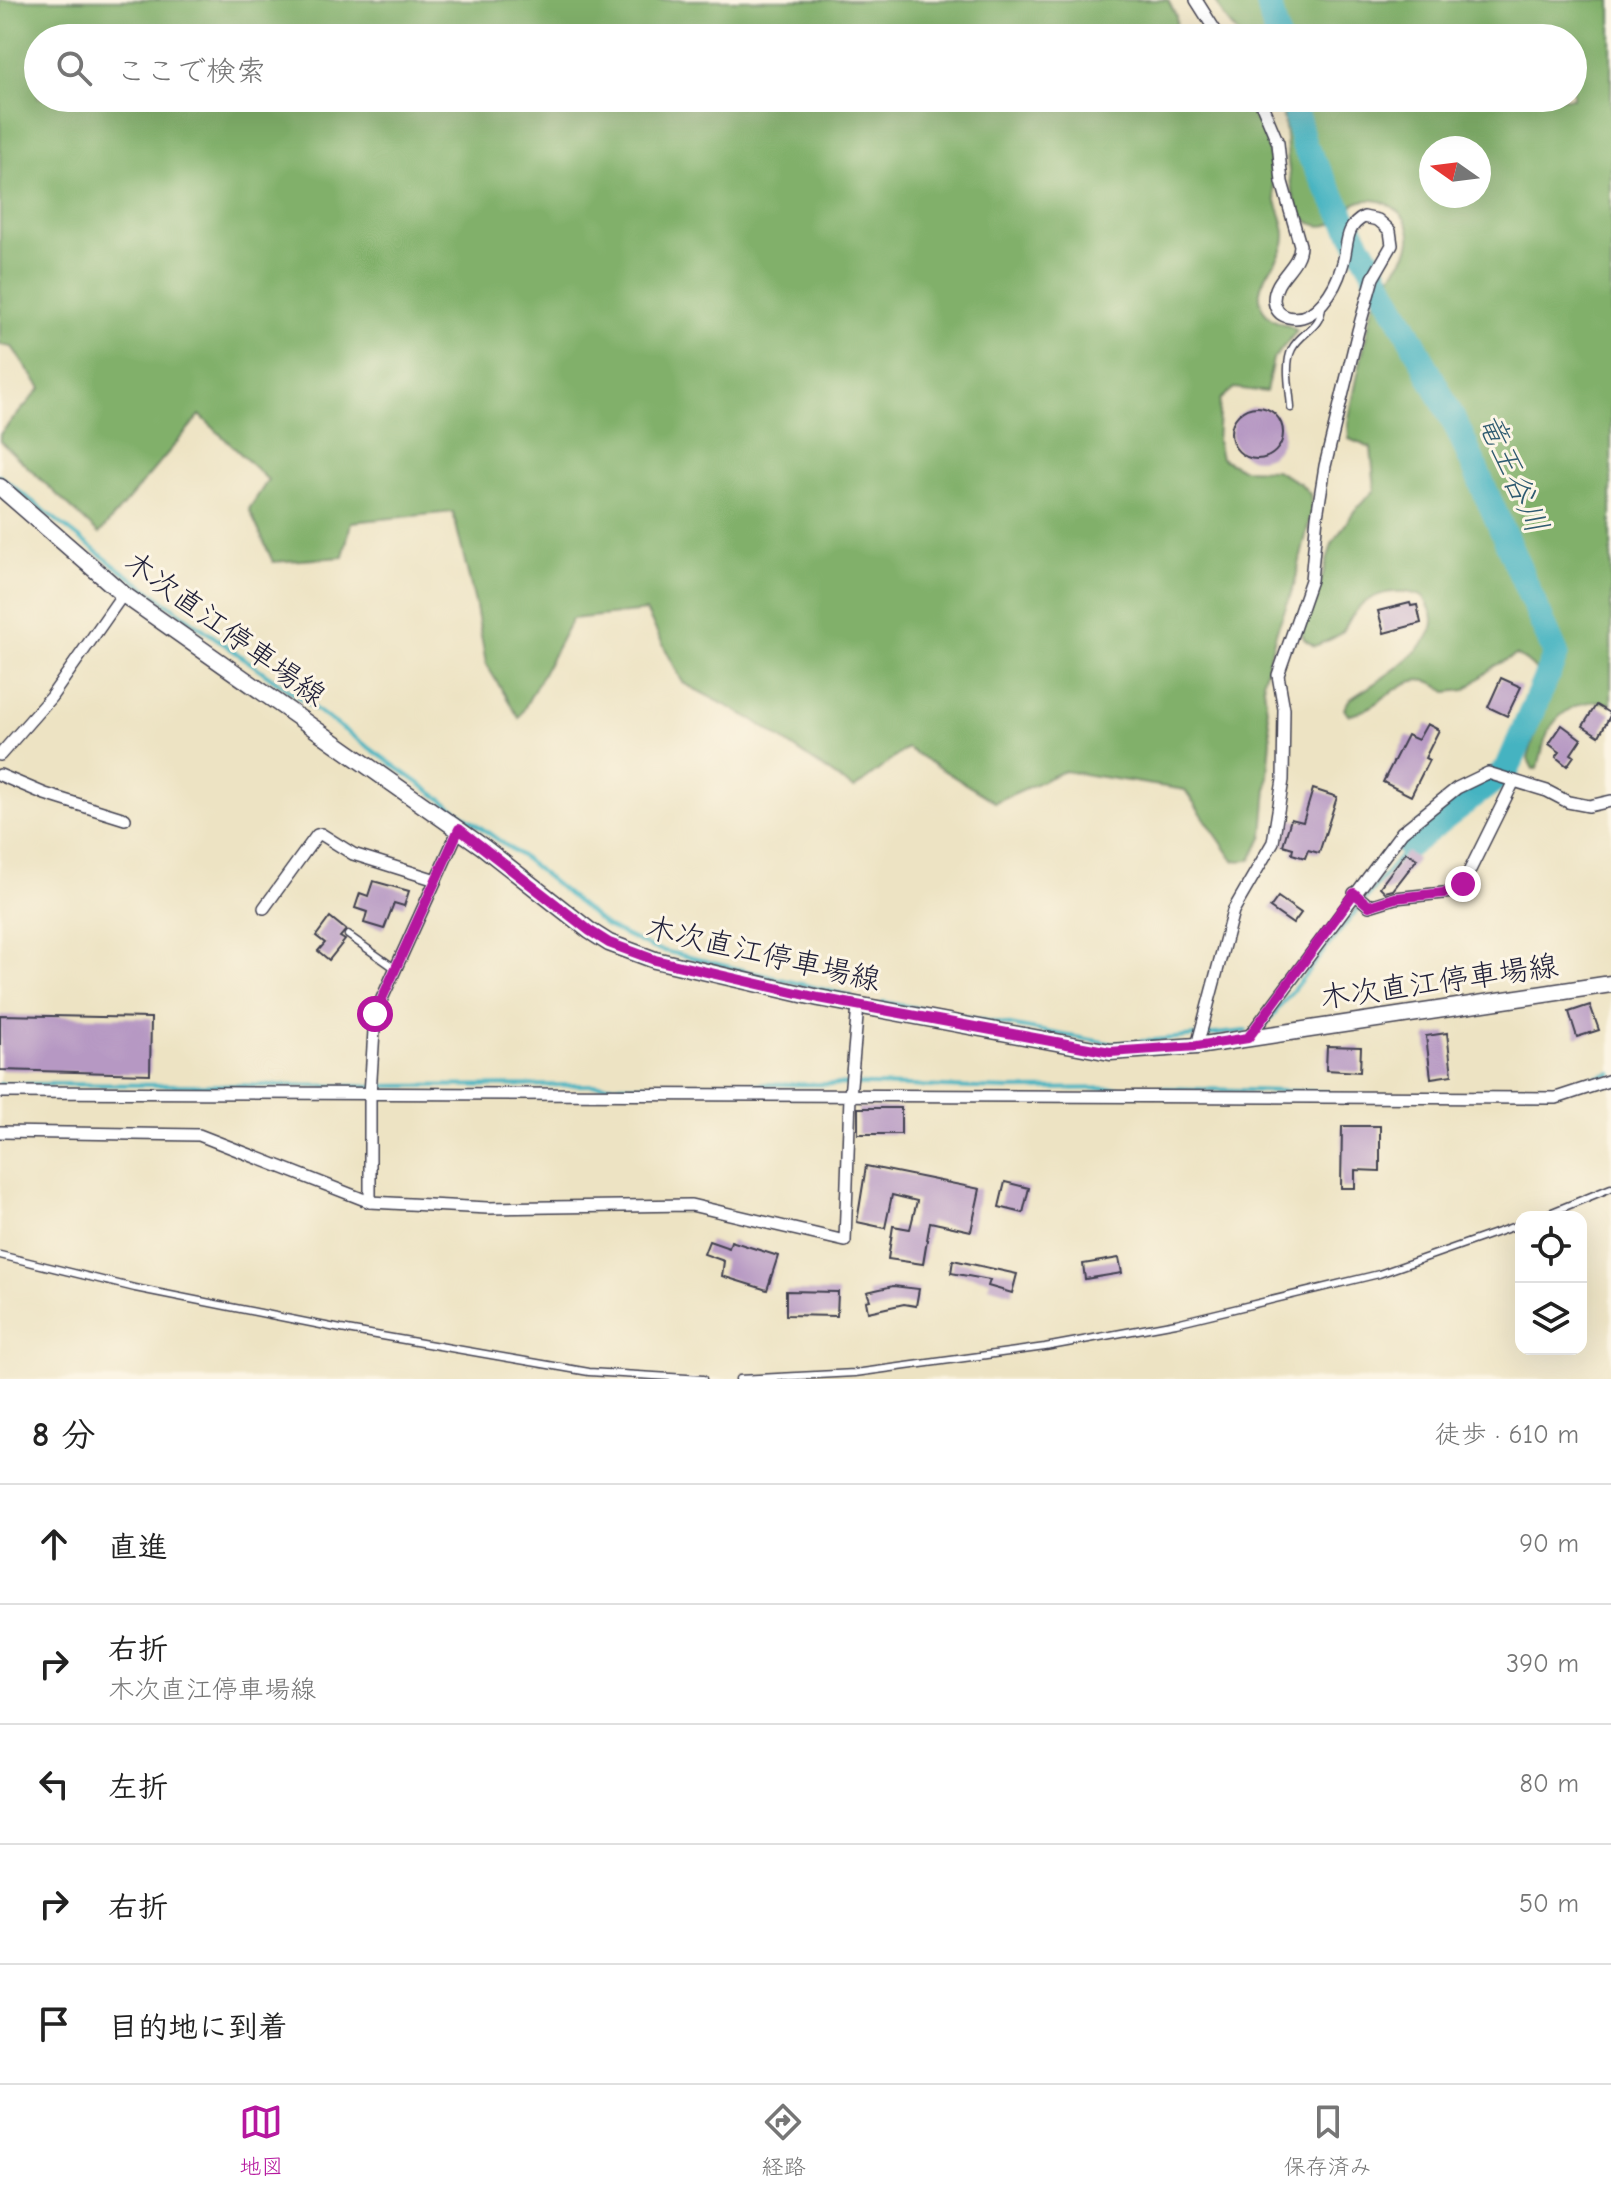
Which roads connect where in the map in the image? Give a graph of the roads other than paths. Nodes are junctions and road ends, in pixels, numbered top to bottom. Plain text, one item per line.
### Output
1 (1196, 0) edge
2 (1211, 24) edge
3 (1265, 112) edge
4 (1322, 303) junction
5 (1291, 408) dead end
6 (0, 487) edge
7 (123, 594) junction
8 (0, 755) edge
9 (0, 775) edge
10 (1514, 781) junction
11 (1611, 801) edge
12 (125, 819) dead end
13 (459, 829) junction
14 (436, 880) junction
15 (1354, 893) junction
16 (264, 908) dead end
17 (348, 935) dead end
18 (396, 969) junction
19 (1611, 984) edge
20 (858, 1006) junction
21 (1248, 1038) junction
22 (1197, 1046) junction
23 (1611, 1080) edge
24 (0, 1092) edge
25 (370, 1095) junction
26 (850, 1096) junction
27 (0, 1132) edge
28 (1611, 1188) edge
29 (370, 1202) junction
30 (1555, 1211) edge
31 (1515, 1226) edge
32 (0, 1255) edge
33 (703, 1379) edge
34 (739, 1379) edge

1 - 2 street
3 - 4 street
4 - 5 lane
4 - 22 street
6 - 7 main road, 木次直江停車場線
7 - 8 street
7 - 13 main road, 木次直江停車場線
9 - 12 street
10 - 11 street
10 - 15 street
10 - 15 street
13 - 14 street
13 - 20 main road, 木次直江停車場線
14 - 16 street
14 - 18 street
15 - 21 street
17 - 18 lane
18 - 25 street
19 - 21 main road, 木次直江停車場線
20 - 22 main road, 木次直江停車場線
20 - 26 street
21 - 22 main road, 木次直江停車場線
23 - 26 street
24 - 25 street
25 - 26 street
25 - 29 street
26 - 29 street
27 - 29 street
28 - 30 lane
31 - 34 lane
32 - 33 lane

